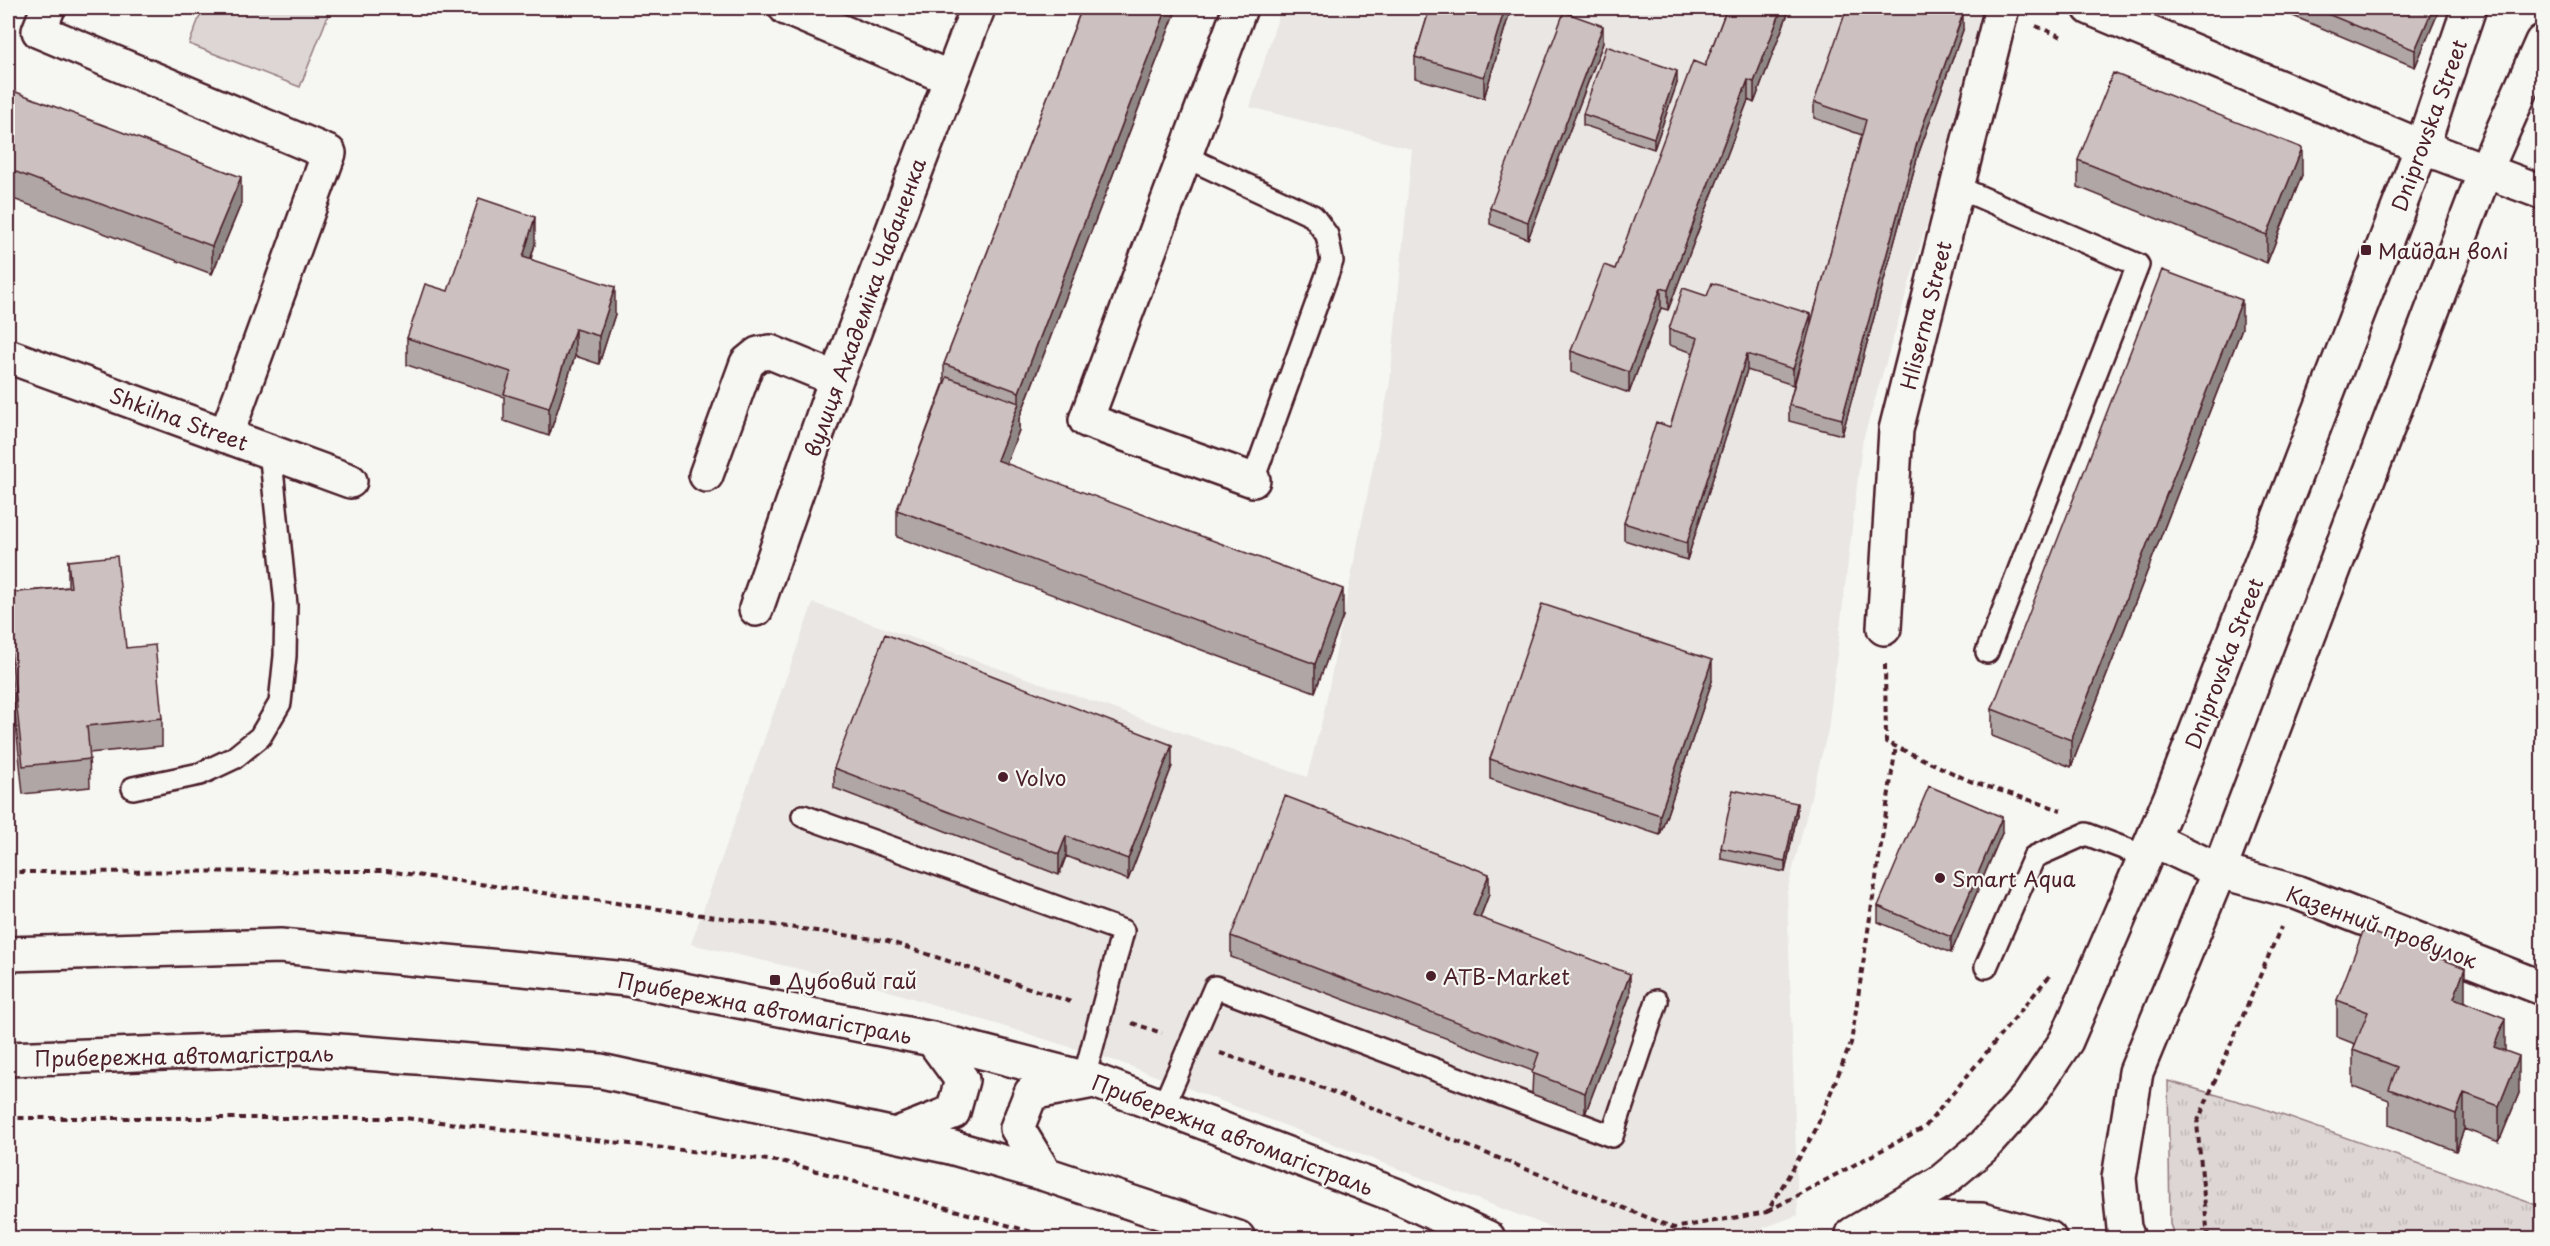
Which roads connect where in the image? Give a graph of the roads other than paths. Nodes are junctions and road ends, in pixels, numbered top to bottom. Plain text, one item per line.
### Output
1 (48, 8) edge
2 (786, 8) edge
3 (978, 8) edge
4 (1240, 8) edge
5 (2090, 8) edge
6 (2469, 8) edge
7 (2001, 9) edge
8 (2542, 42) edge
9 (950, 78) junction
10 (2422, 147) junction
11 (1184, 156) junction
12 (2486, 169) junction
13 (1957, 188) junction
14 (2542, 192) edge
15 (8, 356) edge
16 (836, 379) junction
17 (226, 436) junction
18 (270, 450) junction
19 (706, 475) dead end
20 (350, 480) dead end
21 (1253, 480) joint
22 (756, 609) dead end
23 (1884, 628) road end
24 (1987, 652) dead end
25 (133, 788) dead end
26 (803, 816) dead end
27 (2151, 848) junction
28 (2219, 871) junction
29 (8, 954) edge
30 (1986, 967) dead end
31 (2542, 988) edge
32 (1657, 1001) dead end
33 (932, 1039) junction
34 (8, 1059) edge
35 (1090, 1079) junction
36 (1163, 1107) junction
37 (895, 1135) junction
38 (1045, 1174) junction
39 (1849, 1236) edge
40 (1238, 1239) edge
41 (1488, 1239) edge
42 (2049, 1239) edge
43 (2128, 1239) edge

1 - 17 main road
2 - 9 main road
3 - 9 main road, вулиця Академіка Чабаненка
4 - 11 main road
5 - 10 main road
6 - 10 main road, Dniprovska Street
7 - 13 main road, Hliserna Street
8 - 12 main road
9 - 16 main road, вулиця Академіка Чабаненка
10 - 12 main road
10 - 27 main road, Dniprovska Street
11 - 21 lane
11 - 21 main road
12 - 14 main road
12 - 28 main road
13 - 23 main road, Hliserna Street
13 - 24 lane
15 - 17 main road, Shkilna Street
16 - 19 main road
16 - 22 main road, вулиця Академіка Чабаненка
17 - 18 main road, Shkilna Street
18 - 20 main road, Shkilna Street
18 - 25 lane
26 - 35 lane
27 - 28 main road, Казенний провулок
27 - 30 lane
27 - 39 main road, Dniprovska Street
28 - 31 main road, Казенний провулок
28 - 43 main road
29 - 33 main road, Прибережна автомагістраль
32 - 36 lane
33 - 35 main road, Прибережна автомагістраль
33 - 37 main road
34 - 37 main road, Прибережна автомагістраль
35 - 36 main road, Прибережна автомагістраль
35 - 38 main road
36 - 41 main road, Прибережна автомагістраль
37 - 38 main road, Прибережна автомагістраль
38 - 40 main road, Прибережна автомагістраль
39 - 42 main road

